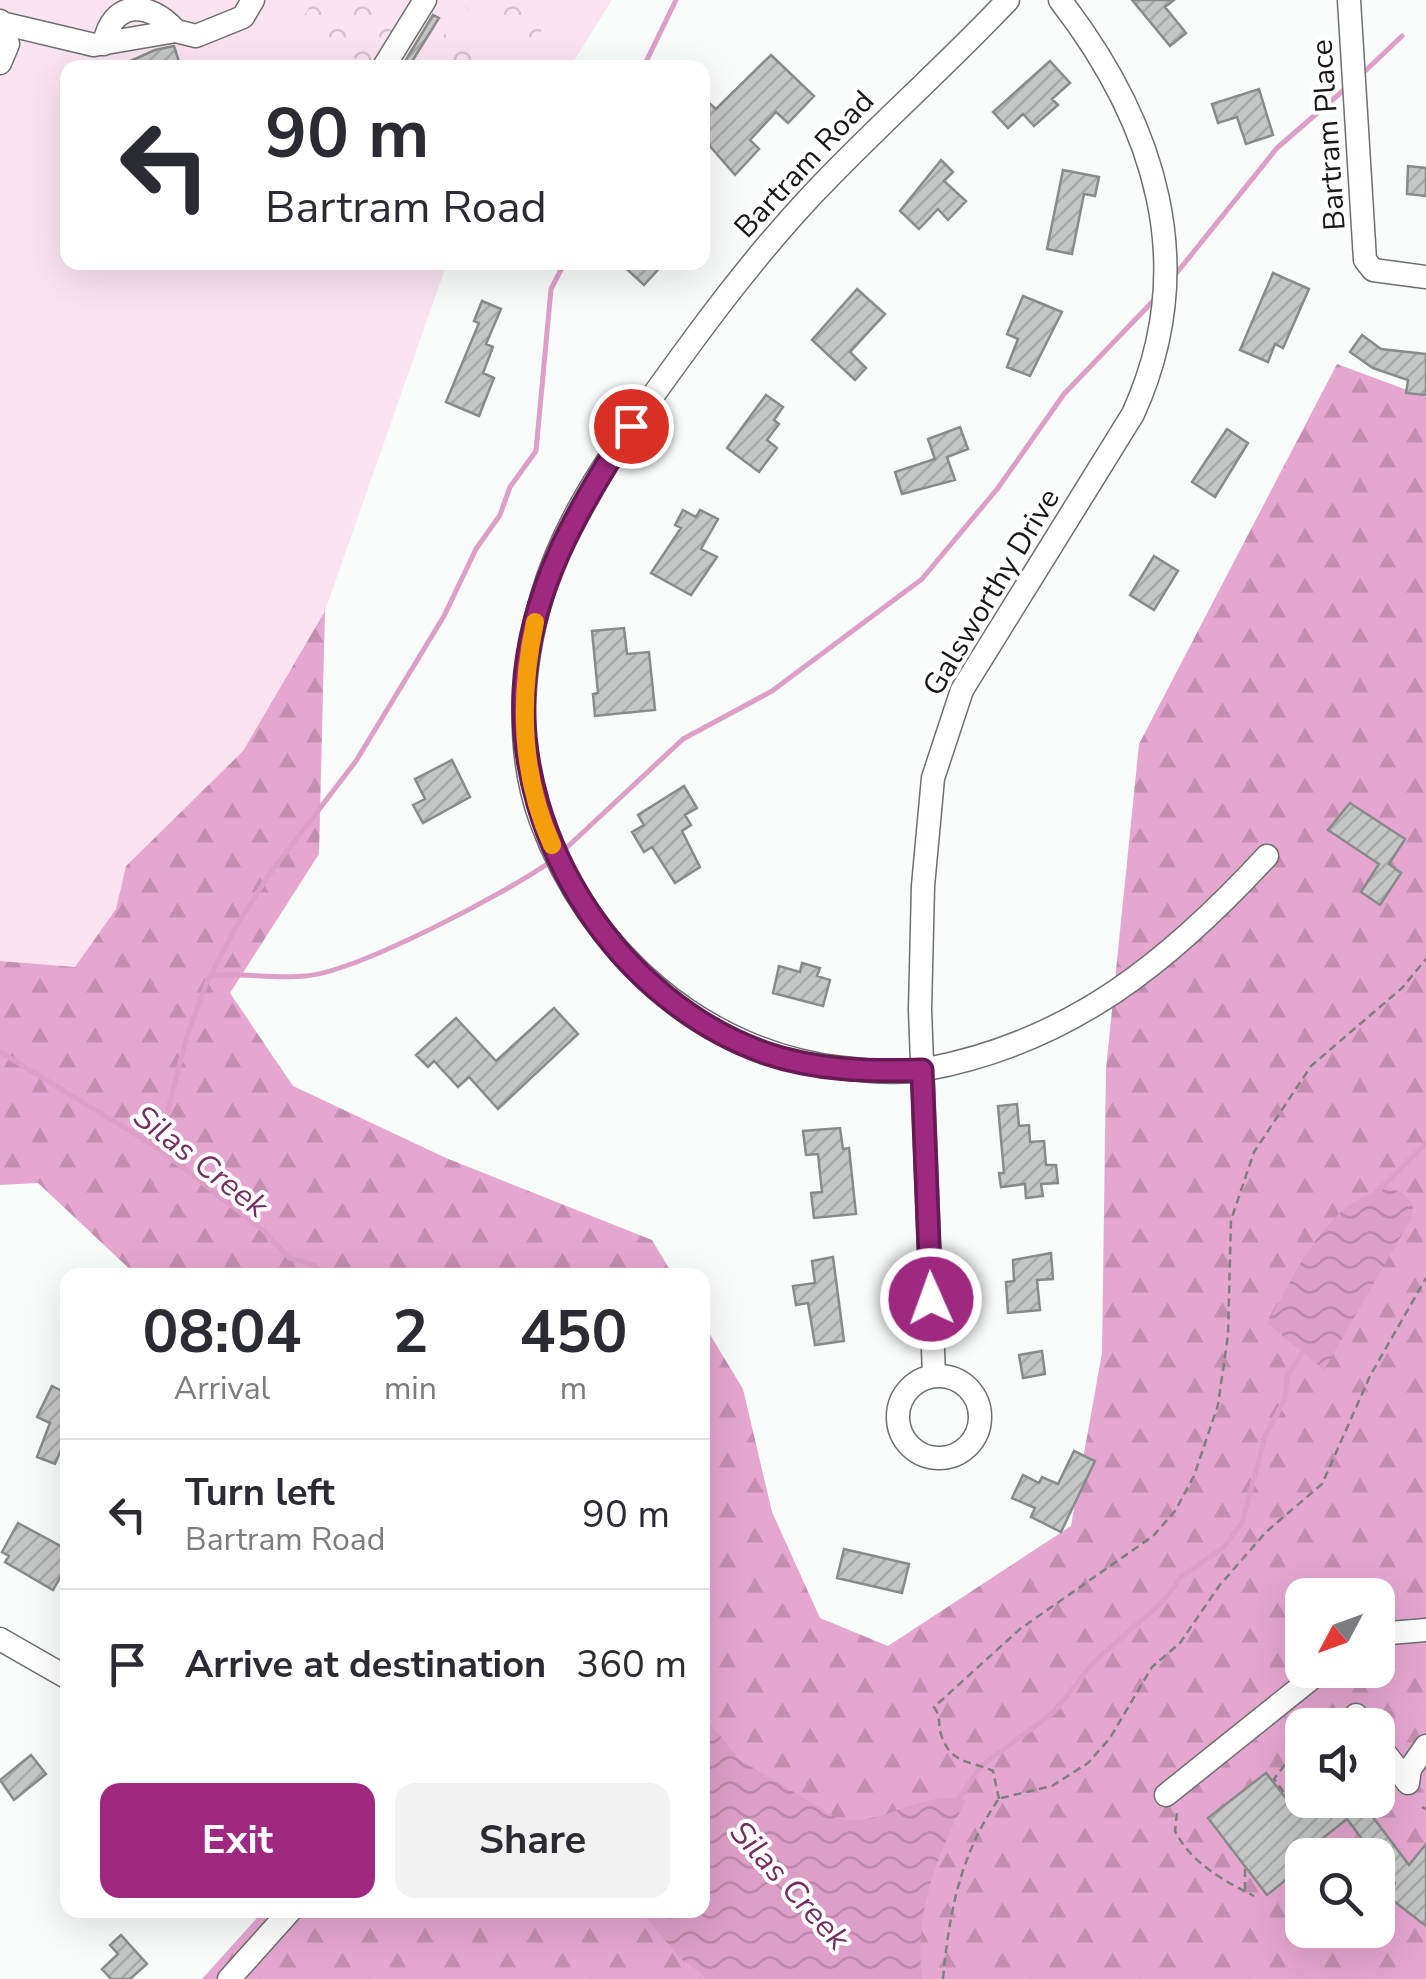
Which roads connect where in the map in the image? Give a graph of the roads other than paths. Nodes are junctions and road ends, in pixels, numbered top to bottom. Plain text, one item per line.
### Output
1 (425, 0) edge
2 (1008, 0) edge
3 (1060, 0) edge
4 (1349, 0) edge
5 (248, 8) edge
6 (0, 22) edge
7 (176, 31) junction
8 (104, 44) junction
9 (387, 60) edge
10 (0, 63) edge
11 (1426, 278) edge
12 (1267, 856) dead end
13 (922, 1070) junction
14 (934, 1376) dead end
15 (1426, 1630) edge
16 (1395, 1633) edge
17 (0, 1639) edge
18 (60, 1673) edge
19 (1299, 1688) edge
20 (1426, 1746) edge
21 (1395, 1766) edge
22 (1169, 1792) road end
23 (284, 1918) edge
24 (229, 1979) edge

1 - 9 street
2 - 13 street, Bartram Road
3 - 13 street, Galsworthy Drive
4 - 11 street, Bartram Place
5 - 7 street
6 - 8 street
6 - 10 street
7 - 8 street
7 - 8 street
12 - 13 street, Bartram Road
13 - 14 street, Galsworthy Drive
15 - 16 street
17 - 18 street
19 - 22 street
20 - 21 street
23 - 24 street

